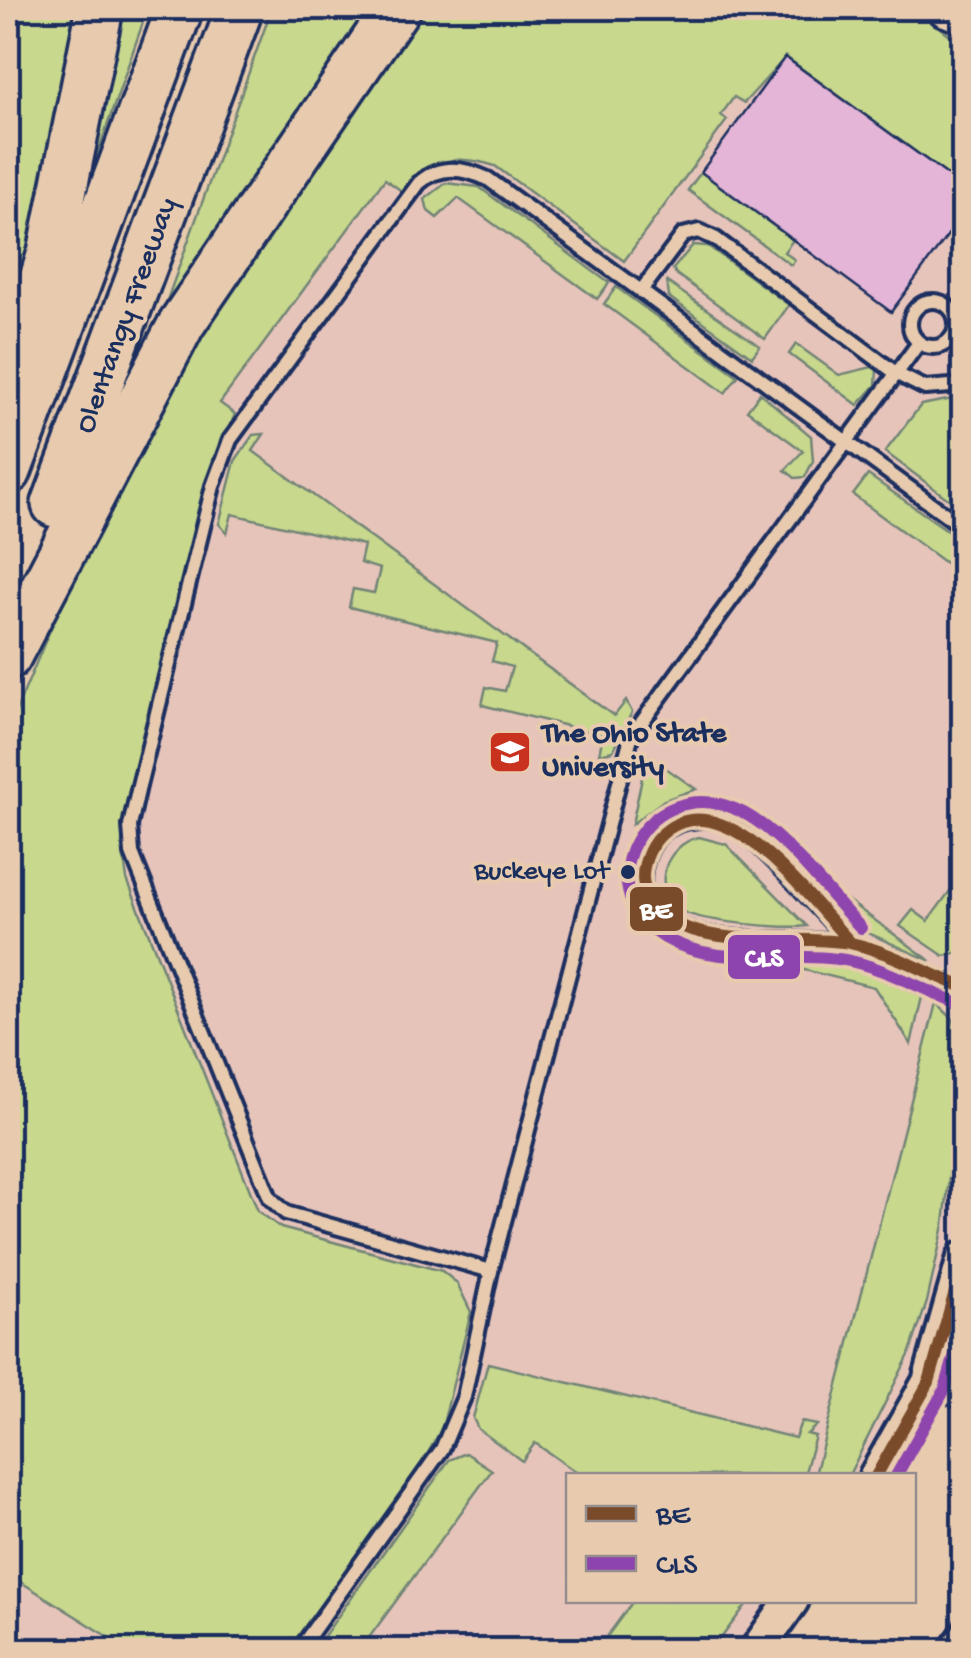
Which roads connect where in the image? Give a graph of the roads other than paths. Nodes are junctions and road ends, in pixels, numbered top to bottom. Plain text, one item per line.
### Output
1 (100, 8) edge
2 (180, 8) edge
3 (240, 8) edge
4 (397, 8) edge
5 (945, 8) edge
6 (964, 15) edge
7 (641, 291) junction
8 (918, 344) dead end
9 (896, 374) junction
10 (964, 385) edge
11 (8, 390) edge
12 (846, 442) junction
13 (8, 471) edge
14 (964, 528) edge
15 (8, 622) edge
16 (8, 656) edge
17 (851, 944) junction
18 (964, 987) edge
19 (964, 1258) edge
20 (491, 1271) junction
21 (929, 1382) junction
22 (964, 1396) edge
23 (878, 1473) edge
24 (790, 1603) edge
25 (964, 1622) edge
26 (299, 1650) edge
27 (756, 1650) edge
28 (944, 1650) edge

1 - 11 highway
2 - 13 highway, Olentangy Freeway
3 - 15 highway, Olentangy Freeway
4 - 16 highway
5 - 6 main road
7 - 9 lane
7 - 12 lane
7 - 20 lane
8 - 9 lane
9 - 10 lane
9 - 12 lane
12 - 14 lane
12 - 20 lane
17 - 17 lane
17 - 18 lane
19 - 21 street
20 - 26 lane
21 - 22 street
21 - 23 street
24 - 27 street
25 - 28 lane

